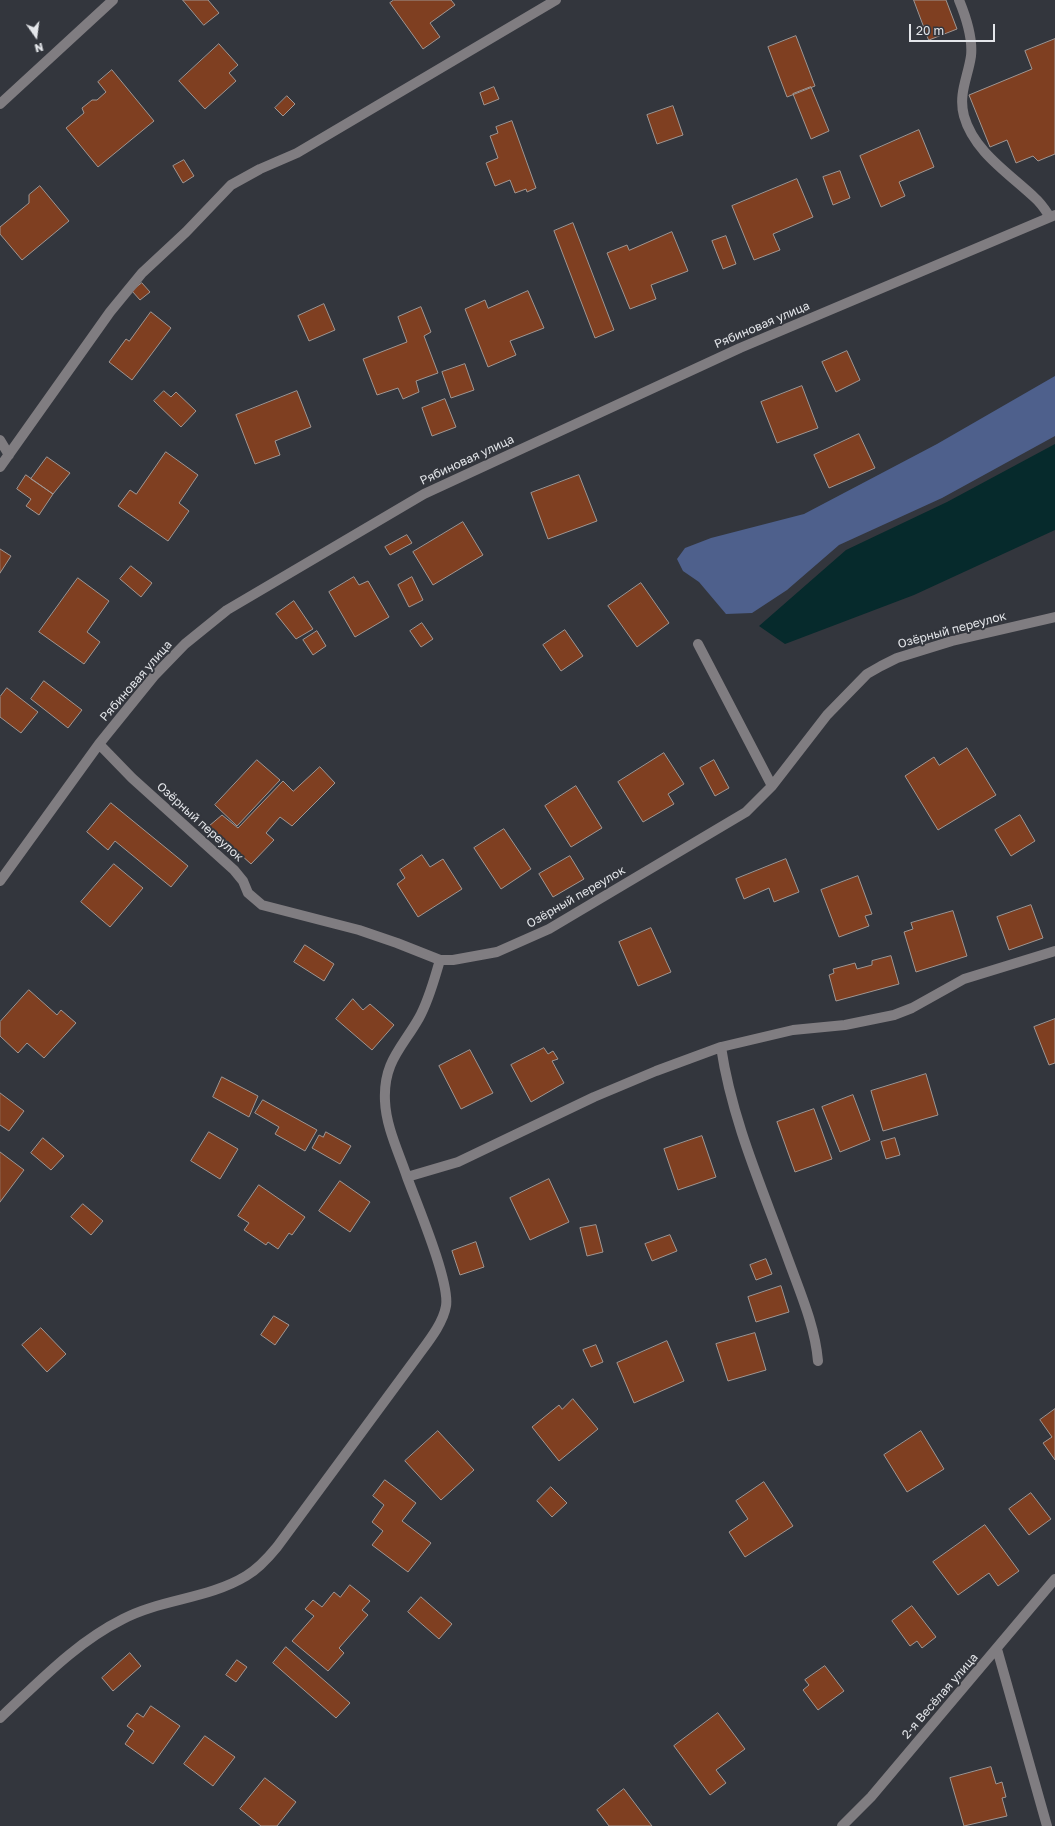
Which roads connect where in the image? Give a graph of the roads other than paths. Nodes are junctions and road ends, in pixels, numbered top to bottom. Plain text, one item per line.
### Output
1 (113, 0) edge
2 (556, 0) edge
3 (959, 0) edge
4 (0, 104) edge
5 (1053, 216) edge
6 (0, 440) edge
7 (9, 455) junction
8 (0, 467) edge
9 (1055, 617) edge
10 (698, 644) dead end
11 (99, 744) junction
12 (772, 786) junction
13 (0, 881) edge
14 (1055, 951) edge
15 (440, 960) junction
16 (722, 1047) junction
17 (407, 1177) junction
18 (818, 1361) dead end
19 (1055, 1579) edge
20 (997, 1649) junction
21 (0, 1718) edge
22 (842, 1826) edge
23 (1048, 1826) edge

1 - 4 street
2 - 7 street
3 - 5 street
5 - 11 street, Рябиновая улица
6 - 7 street
7 - 8 street
9 - 12 street, Озёрный переулок
10 - 12 street
11 - 13 street, Рябиновая улица
11 - 15 street, Озёрный переулок
12 - 15 street, Озёрный переулок
14 - 16 street
15 - 17 street
16 - 17 street
16 - 18 street
17 - 21 street
19 - 20 street, 2-я Весёлая улица
20 - 22 street, 2-я Весёлая улица
20 - 23 street

